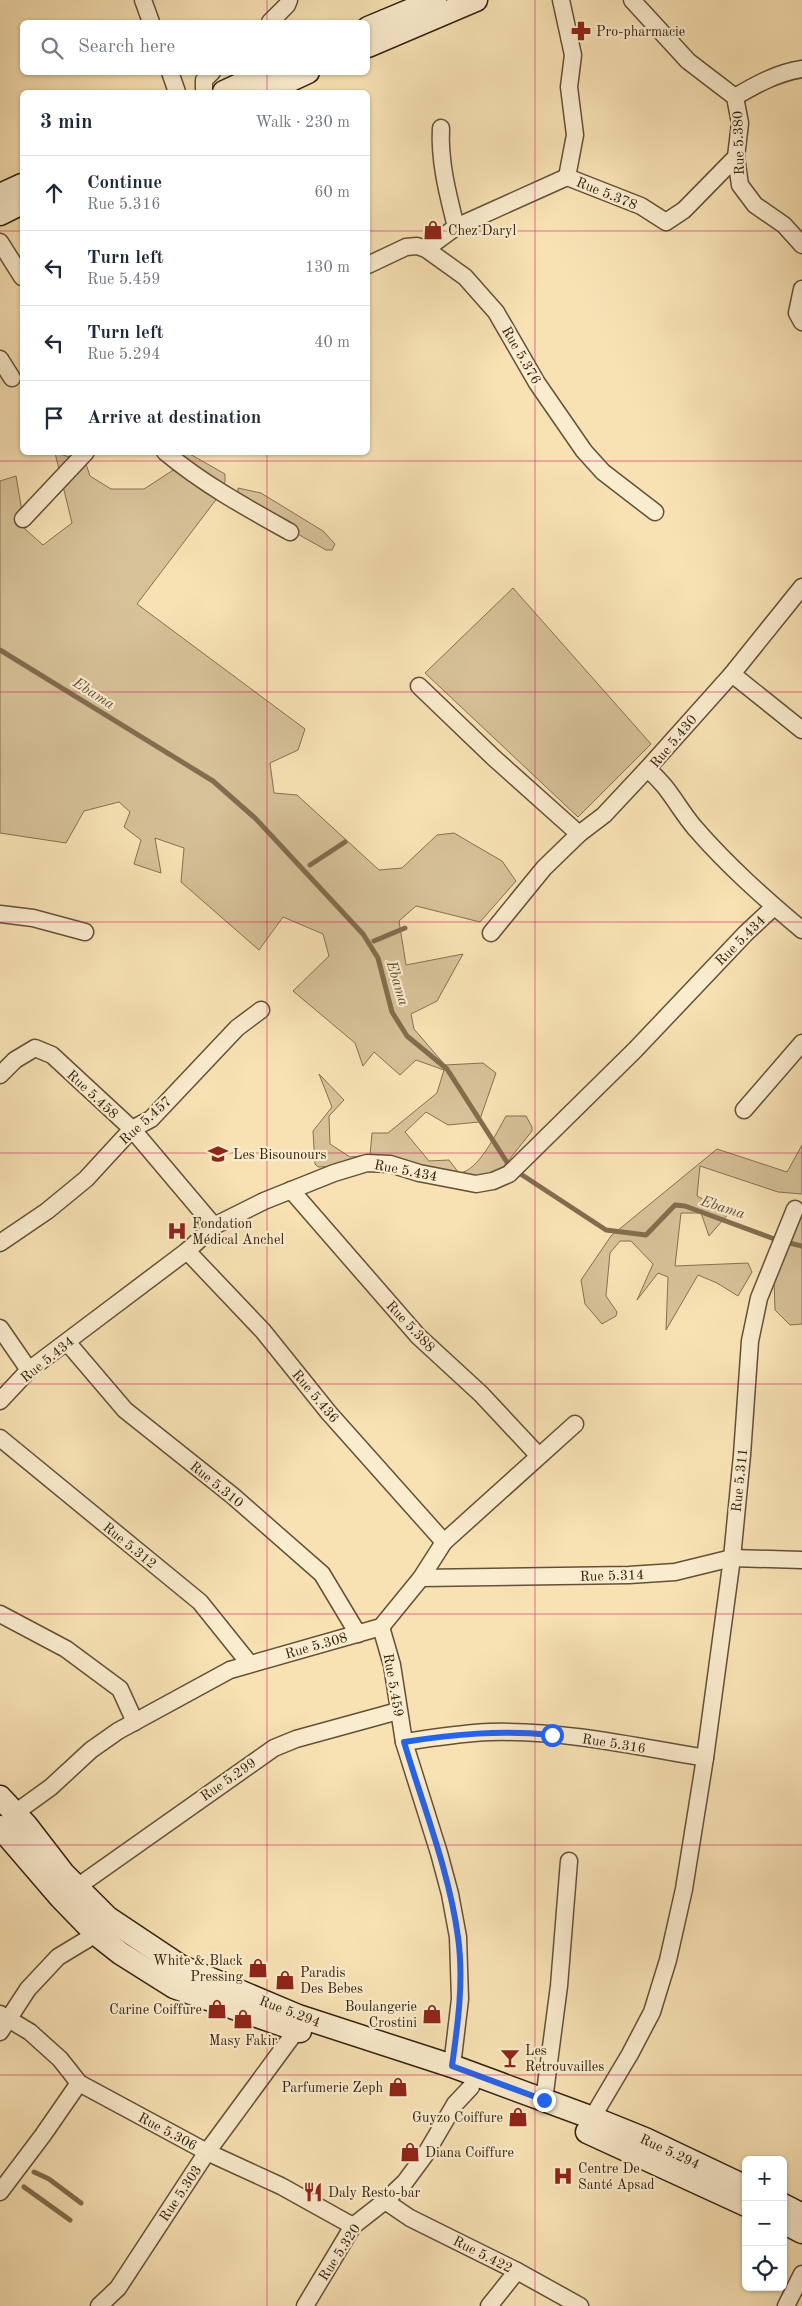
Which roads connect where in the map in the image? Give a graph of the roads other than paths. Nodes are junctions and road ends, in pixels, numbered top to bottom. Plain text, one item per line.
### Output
1 (142, 0) edge
2 (289, 0) edge
3 (435, 0) edge
4 (476, 0) edge
5 (561, 0) edge
6 (632, 0) edge
7 (150, 20) edge
8 (272, 20) edge
9 (370, 27) edge
10 (370, 45) edge
11 (802, 69) edge
12 (171, 75) edge
13 (209, 75) edge
14 (261, 75) edge
15 (302, 75) edge
16 (176, 90) edge
17 (204, 90) edge
18 (228, 90) edge
19 (269, 90) edge
20 (735, 97) junction
21 (441, 128) dead end
22 (736, 156) junction
23 (567, 177) junction
24 (0, 184) edge
25 (20, 184) edge
26 (20, 185) edge
27 (0, 195) edge
28 (20, 204) edge
29 (0, 214) edge
30 (456, 226) junction
31 (0, 242) edge
32 (802, 245) edge
33 (426, 249) junction
34 (370, 264) edge
35 (20, 274) edge
36 (802, 289) edge
37 (802, 322) edge
38 (0, 359) edge
39 (12, 378) dead end
40 (83, 455) edge
41 (168, 455) edge
42 (655, 512) dead end
43 (23, 519) dead end
44 (290, 532) dead end
45 (802, 587) edge
46 (732, 674) junction
47 (419, 686) dead end
48 (802, 730) edge
49 (647, 768) junction
50 (579, 834) junction
51 (774, 906) junction
52 (0, 914) edge
53 (802, 930) edge
54 (84, 932) dead end
55 (491, 933) dead end
56 (261, 1010) dead end
57 (802, 1043) edge
58 (0, 1075) edge
59 (744, 1110) dead end
60 (132, 1129) junction
61 (291, 1190) junction
62 (795, 1208) dead end
63 (214, 1226) junction
64 (0, 1243) edge
65 (187, 1251) junction
66 (0, 1328) edge
67 (67, 1342) junction
68 (29, 1370) junction
69 (0, 1401) edge
70 (575, 1424) dead end
71 (0, 1438) edge
72 (538, 1455) junction
73 (444, 1542) junction
74 (732, 1558) junction
75 (802, 1560) edge
76 (421, 1578) junction
77 (0, 1614) edge
78 (381, 1627) junction
79 (358, 1634) junction
80 (249, 1663) junction
81 (398, 1711) junction
82 (135, 1722) junction
83 (404, 1742) junction
84 (705, 1758) junction
85 (5, 1824) edge
86 (569, 1861) dead end
87 (77, 1887) junction
88 (96, 1934) junction
89 (3, 2021) edge
90 (296, 2030) junction
91 (452, 2066) junction
92 (79, 2084) junction
93 (471, 2088) junction
94 (544, 2100) junction
95 (592, 2118) junction
96 (208, 2152) junction
97 (742, 2185) edge
98 (0, 2192) edge
99 (385, 2201) junction
100 (742, 2203) edge
101 (353, 2226) junction
102 (516, 2271) junction
103 (802, 2274) edge
104 (99, 2306) edge
105 (305, 2306) edge
106 (489, 2306) edge
107 (580, 2306) edge
108 (786, 2306) edge

1 - 7 street
2 - 8 street
3 - 9 main road
4 - 10 main road
5 - 23 street, Rue 5.378
6 - 20 street, Rue 5.380
11 - 20 street
12 - 16 street
13 - 17 street
14 - 18 main road
15 - 19 main road
20 - 22 street, Rue 5.380
21 - 30 street
22 - 23 street, Rue 5.378
22 - 32 street, Rue 5.380
23 - 30 street
24 - 25 main road
26 - 27 main road
28 - 29 main road
30 - 33 street
31 - 35 street
33 - 34 street
33 - 42 street, Rue 5.376
36 - 37 street
38 - 39 street
40 - 43 street
41 - 44 street
45 - 46 street, Rue 5.430
46 - 48 street
46 - 49 street, Rue 5.430
47 - 50 street
49 - 50 street
49 - 51 street, Rue 5.430
50 - 55 street
51 - 53 street, Rue 5.430
51 - 61 street, Rue 5.434
52 - 54 street
56 - 60 street, Rue 5.457
57 - 59 street
58 - 60 street, Rue 5.458
60 - 63 street, Rue 5.458
60 - 64 street, Rue 5.457
61 - 63 street, Rue 5.434
61 - 72 street, Rue 5.388
62 - 74 street, Rue 5.311
63 - 65 street, Rue 5.434
65 - 67 street, Rue 5.434
65 - 73 street, Rue 5.436
66 - 68 street
67 - 68 street, Rue 5.434
67 - 79 street, Rue 5.310
68 - 69 street, Rue 5.434
70 - 72 street
71 - 80 street, Rue 5.312
72 - 73 street
73 - 76 street
74 - 75 street, Rue 5.314
74 - 76 street, Rue 5.314
74 - 84 street, Rue 5.311
76 - 78 street
77 - 82 street
78 - 79 street, Rue 5.308
78 - 81 street, Rue 5.459
79 - 80 street, Rue 5.308
80 - 82 street, Rue 5.308
81 - 83 street, Rue 5.459
81 - 87 street, Rue 5.299
82 - 85 street, Rue 5.308
83 - 84 street, Rue 5.316
83 - 91 street, Rue 5.459
84 - 95 street, Rue 5.311
85 - 87 main road, Rue 5.294
85 - 88 main road, Rue 5.294
86 - 94 street
87 - 91 main road, Rue 5.294
88 - 89 street
88 - 90 main road, Rue 5.294
89 - 92 street, Rue 5.306
90 - 93 main road, Rue 5.294
90 - 96 street, Rue 5.303
91 - 94 main road, Rue 5.294
92 - 96 street, Rue 5.306
92 - 98 street
93 - 99 street, Rue 5.320
93 - 100 main road, Rue 5.294
94 - 95 main road, Rue 5.294
95 - 97 main road, Rue 5.294
96 - 101 street, Rue 5.306
96 - 104 street, Rue 5.303
99 - 101 street, Rue 5.320
99 - 102 street, Rue 5.422
101 - 105 street, Rue 5.320
102 - 106 street
102 - 107 street, Rue 5.422
103 - 108 street

